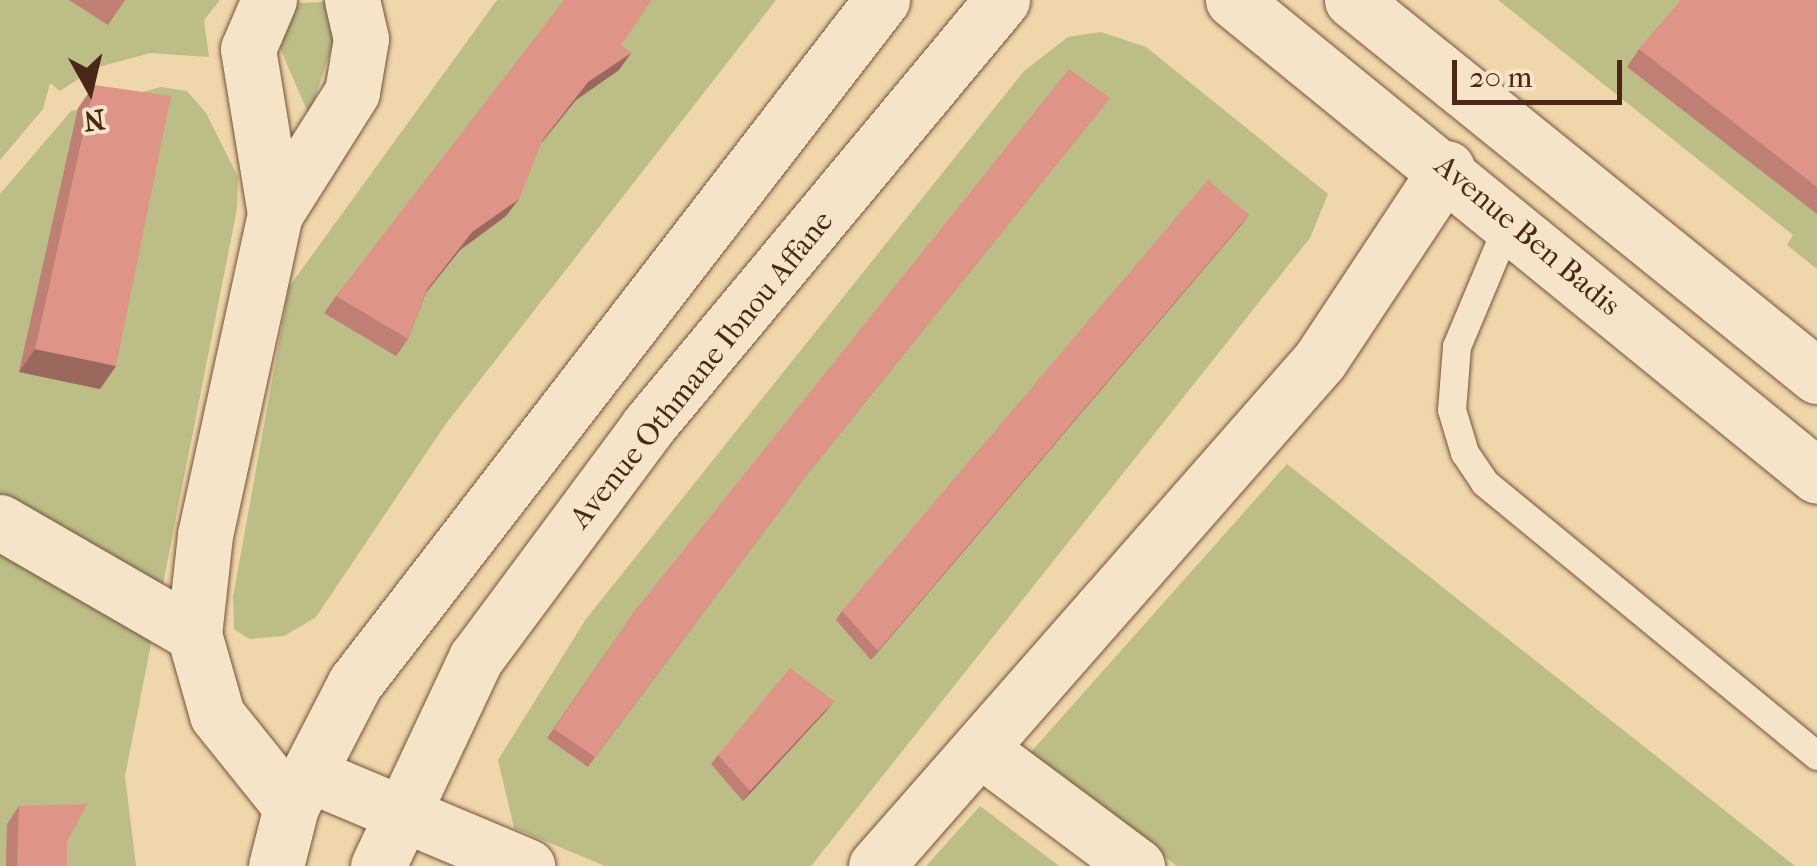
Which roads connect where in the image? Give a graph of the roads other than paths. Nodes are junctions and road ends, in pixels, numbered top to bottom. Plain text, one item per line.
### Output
1 (269, 0) edge
2 (352, 0) edge
3 (882, 0) edge
4 (1002, 0) edge
5 (1234, 0) edge
6 (1352, 0) edge
7 (1447, 168) junction
8 (275, 214) junction
9 (1509, 223) junction
10 (1817, 376) edge
11 (1817, 476) edge
12 (0, 522) edge
13 (194, 634) junction
14 (984, 752) junction
15 (1817, 756) edge
16 (300, 790) junction
17 (386, 841) edge
18 (276, 866) edge
19 (528, 866) edge
20 (876, 866) edge
21 (1137, 866) edge

1 - 8 main road
2 - 8 main road
3 - 16 main road
4 - 17 main road, Avenue Othmane Ibnou Affane
5 - 7 main road, Avenue Ben Badis
6 - 10 main road
7 - 9 main road, Avenue Ben Badis
7 - 14 main road
8 - 13 main road
9 - 11 main road, Avenue Ben Badis
9 - 15 lane
12 - 13 main road
13 - 16 main road
14 - 20 main road
14 - 21 main road
16 - 17 main road
16 - 18 main road
17 - 19 main road

